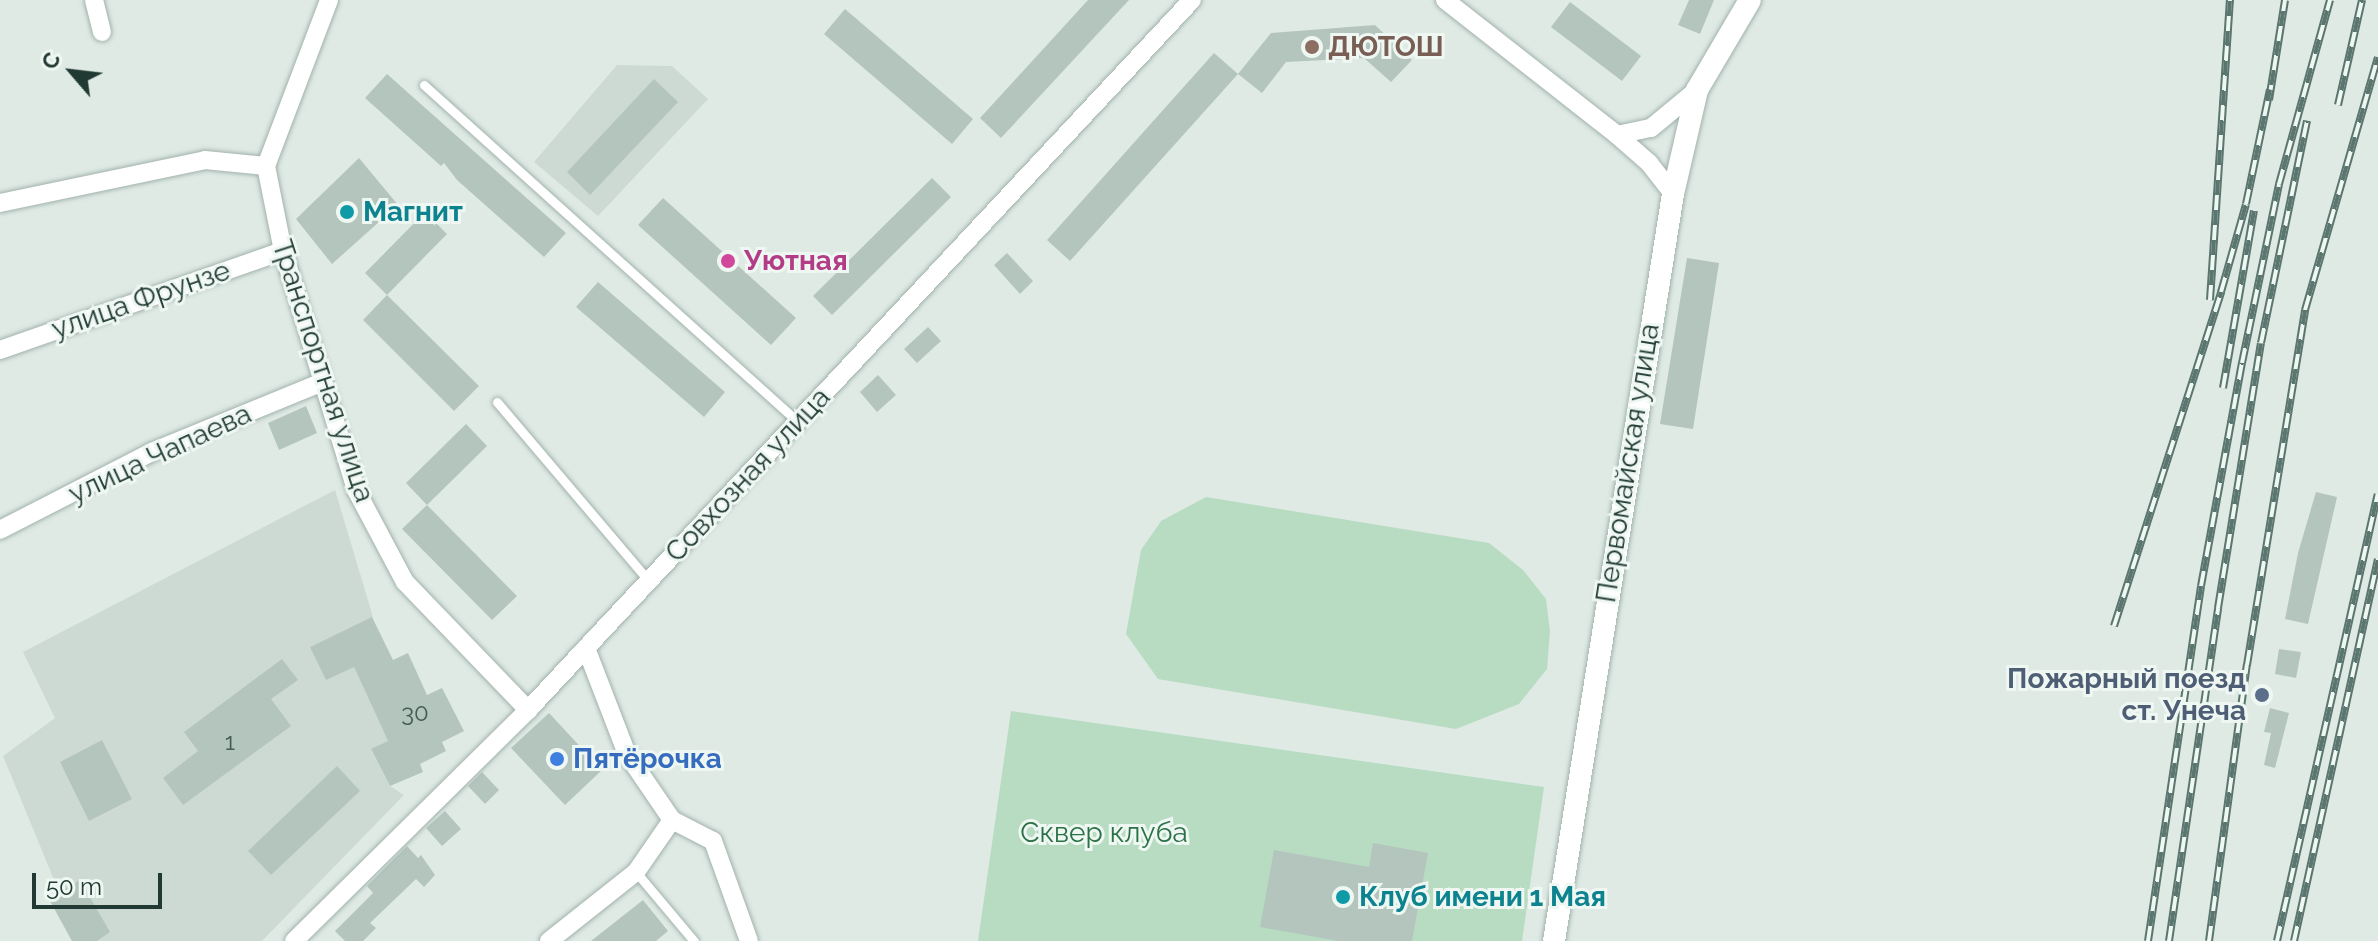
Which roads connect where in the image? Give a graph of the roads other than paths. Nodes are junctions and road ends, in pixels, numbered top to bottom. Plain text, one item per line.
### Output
1 (94, 0) edge
2 (329, 0) edge
3 (1192, 0) edge
4 (1445, 0) edge
5 (1750, 0) edge
6 (102, 32) dead end
7 (424, 85) dead end
8 (1697, 90) junction
9 (1617, 135) junction
10 (266, 166) junction
11 (1673, 194) junction
12 (0, 203) edge
13 (283, 251) junction
14 (0, 350) edge
15 (323, 382) junction
16 (497, 402) dead end
17 (798, 422) junction
18 (0, 530) edge
19 (649, 581) junction
20 (586, 648) junction
21 (528, 710) junction
22 (672, 820) junction
23 (636, 872) junction
24 (294, 941) edge
25 (549, 941) edge
26 (694, 941) edge
27 (749, 941) edge
28 (1554, 941) edge

1 - 6 street
2 - 10 street
3 - 17 street, Совхозная улица
4 - 9 street
5 - 8 street, Первомайская улица
7 - 17 lane
8 - 9 street
8 - 11 street, Первомайская улица
9 - 11 street
10 - 12 street
10 - 13 street, Транспортная улица
11 - 28 street, Первомайская улица
13 - 14 street, улица Фрунзе
13 - 15 street, Транспортная улица
15 - 18 street, улица Чапаева
15 - 21 street, Транспортная улица
16 - 19 lane
17 - 19 street, Совхозная улица
19 - 20 street, Совхозная улица
20 - 21 street, Совхозная улица
20 - 22 street
21 - 24 street, Совхозная улица
22 - 23 street
22 - 27 street
23 - 25 street
23 - 26 lane

